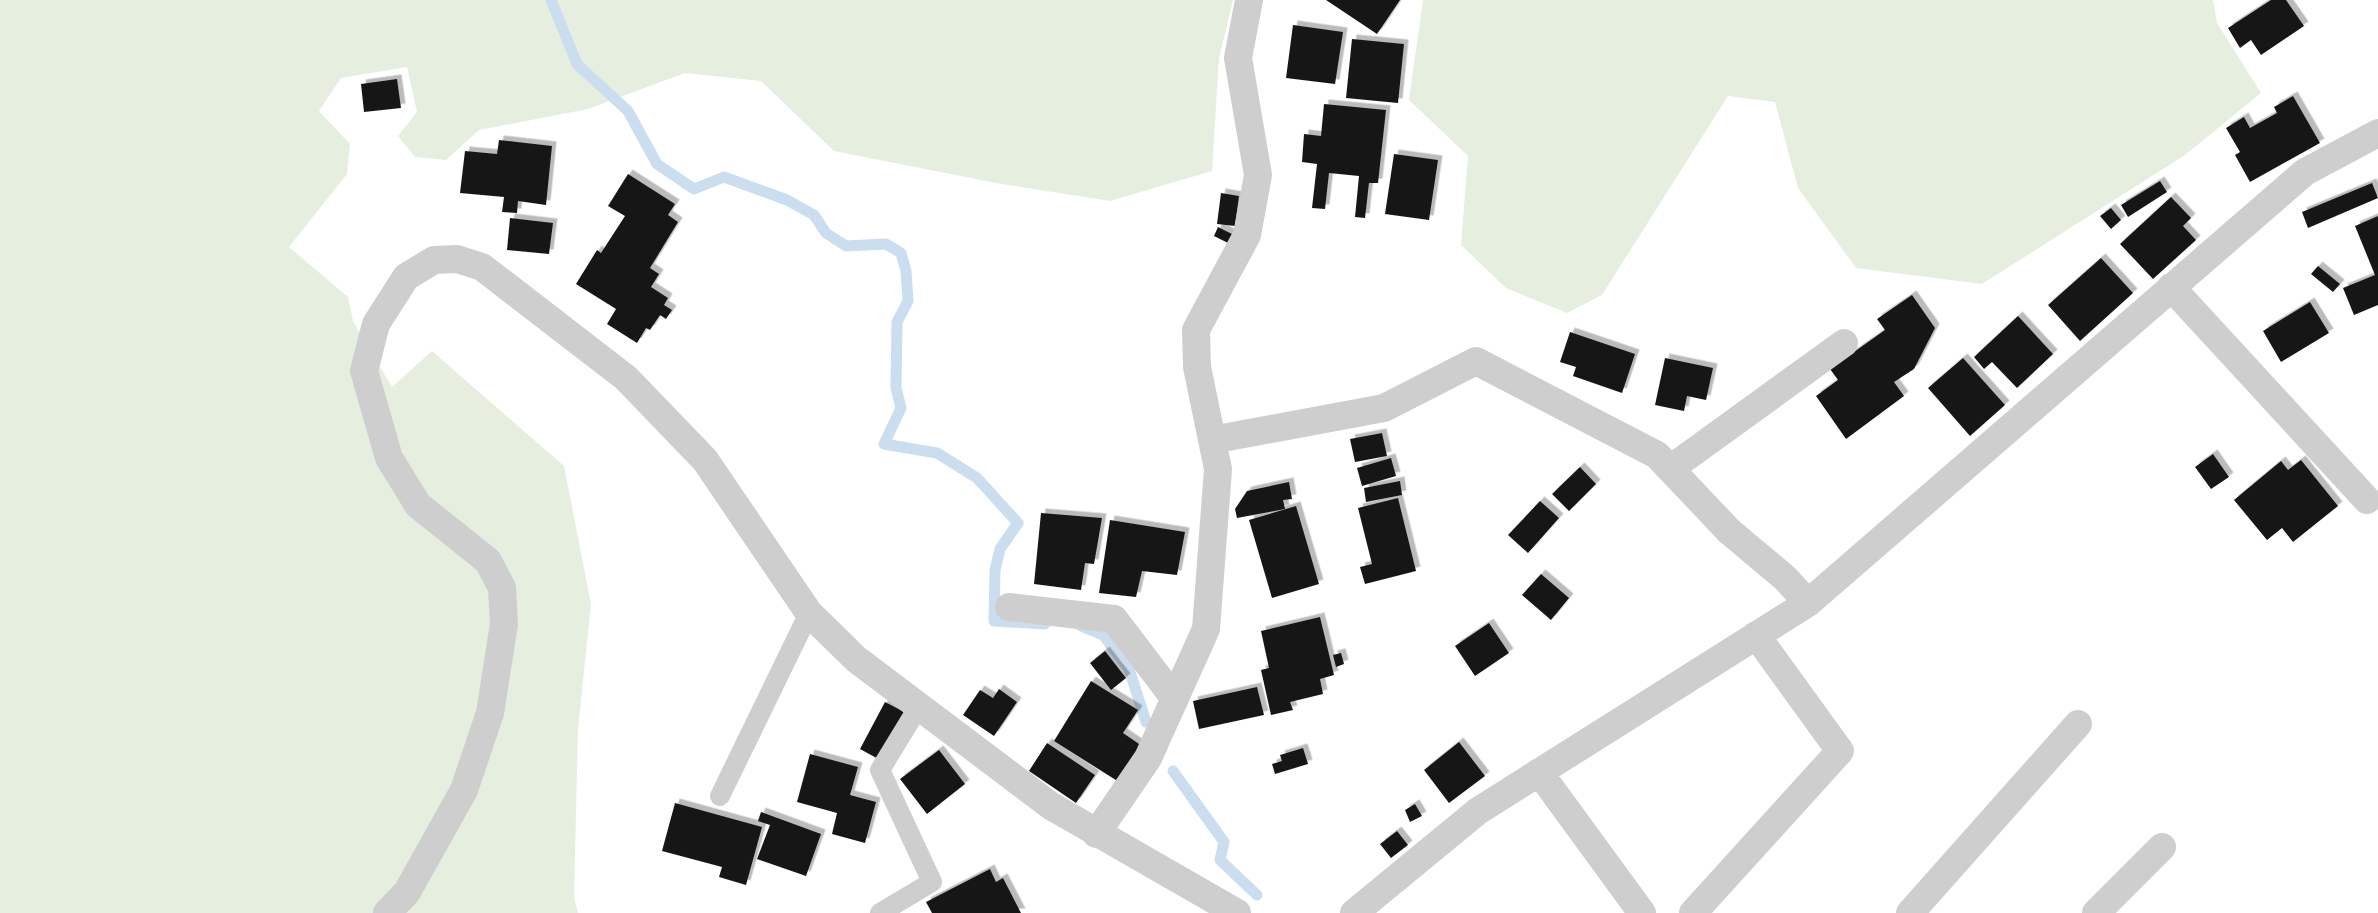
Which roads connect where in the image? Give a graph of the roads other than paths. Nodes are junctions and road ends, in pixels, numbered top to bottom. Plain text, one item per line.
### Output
1 (1249, 0) edge
2 (2378, 134) edge
3 (2171, 287) junction
4 (1844, 343) dead end
5 (1212, 440) junction
6 (1670, 470) junction
7 (2367, 500) dead end
8 (1808, 603) junction
9 (1009, 607) dead end
10 (809, 613) junction
11 (1756, 635) junction
12 (1175, 699) junction
13 (919, 706) junction
14 (2078, 724) dead end
15 (1539, 772) junction
16 (720, 796) dead end
17 (1096, 834) junction
18 (2162, 847) dead end
19 (386, 913) edge
20 (880, 913) edge
21 (1237, 913) edge
22 (1354, 913) edge
23 (1642, 913) edge
24 (1693, 913) edge
25 (1910, 913) edge
26 (2096, 913) edge

1 - 5 street
2 - 3 street
3 - 7 street
3 - 8 street
4 - 6 street
5 - 6 street
5 - 12 street
6 - 8 street
8 - 11 street
9 - 12 street
10 - 13 street
10 - 16 lane
10 - 19 street
11 - 15 street
11 - 24 street
12 - 17 street
13 - 17 street
13 - 20 lane
14 - 25 street
15 - 22 street
15 - 23 street
17 - 21 street
18 - 26 street

